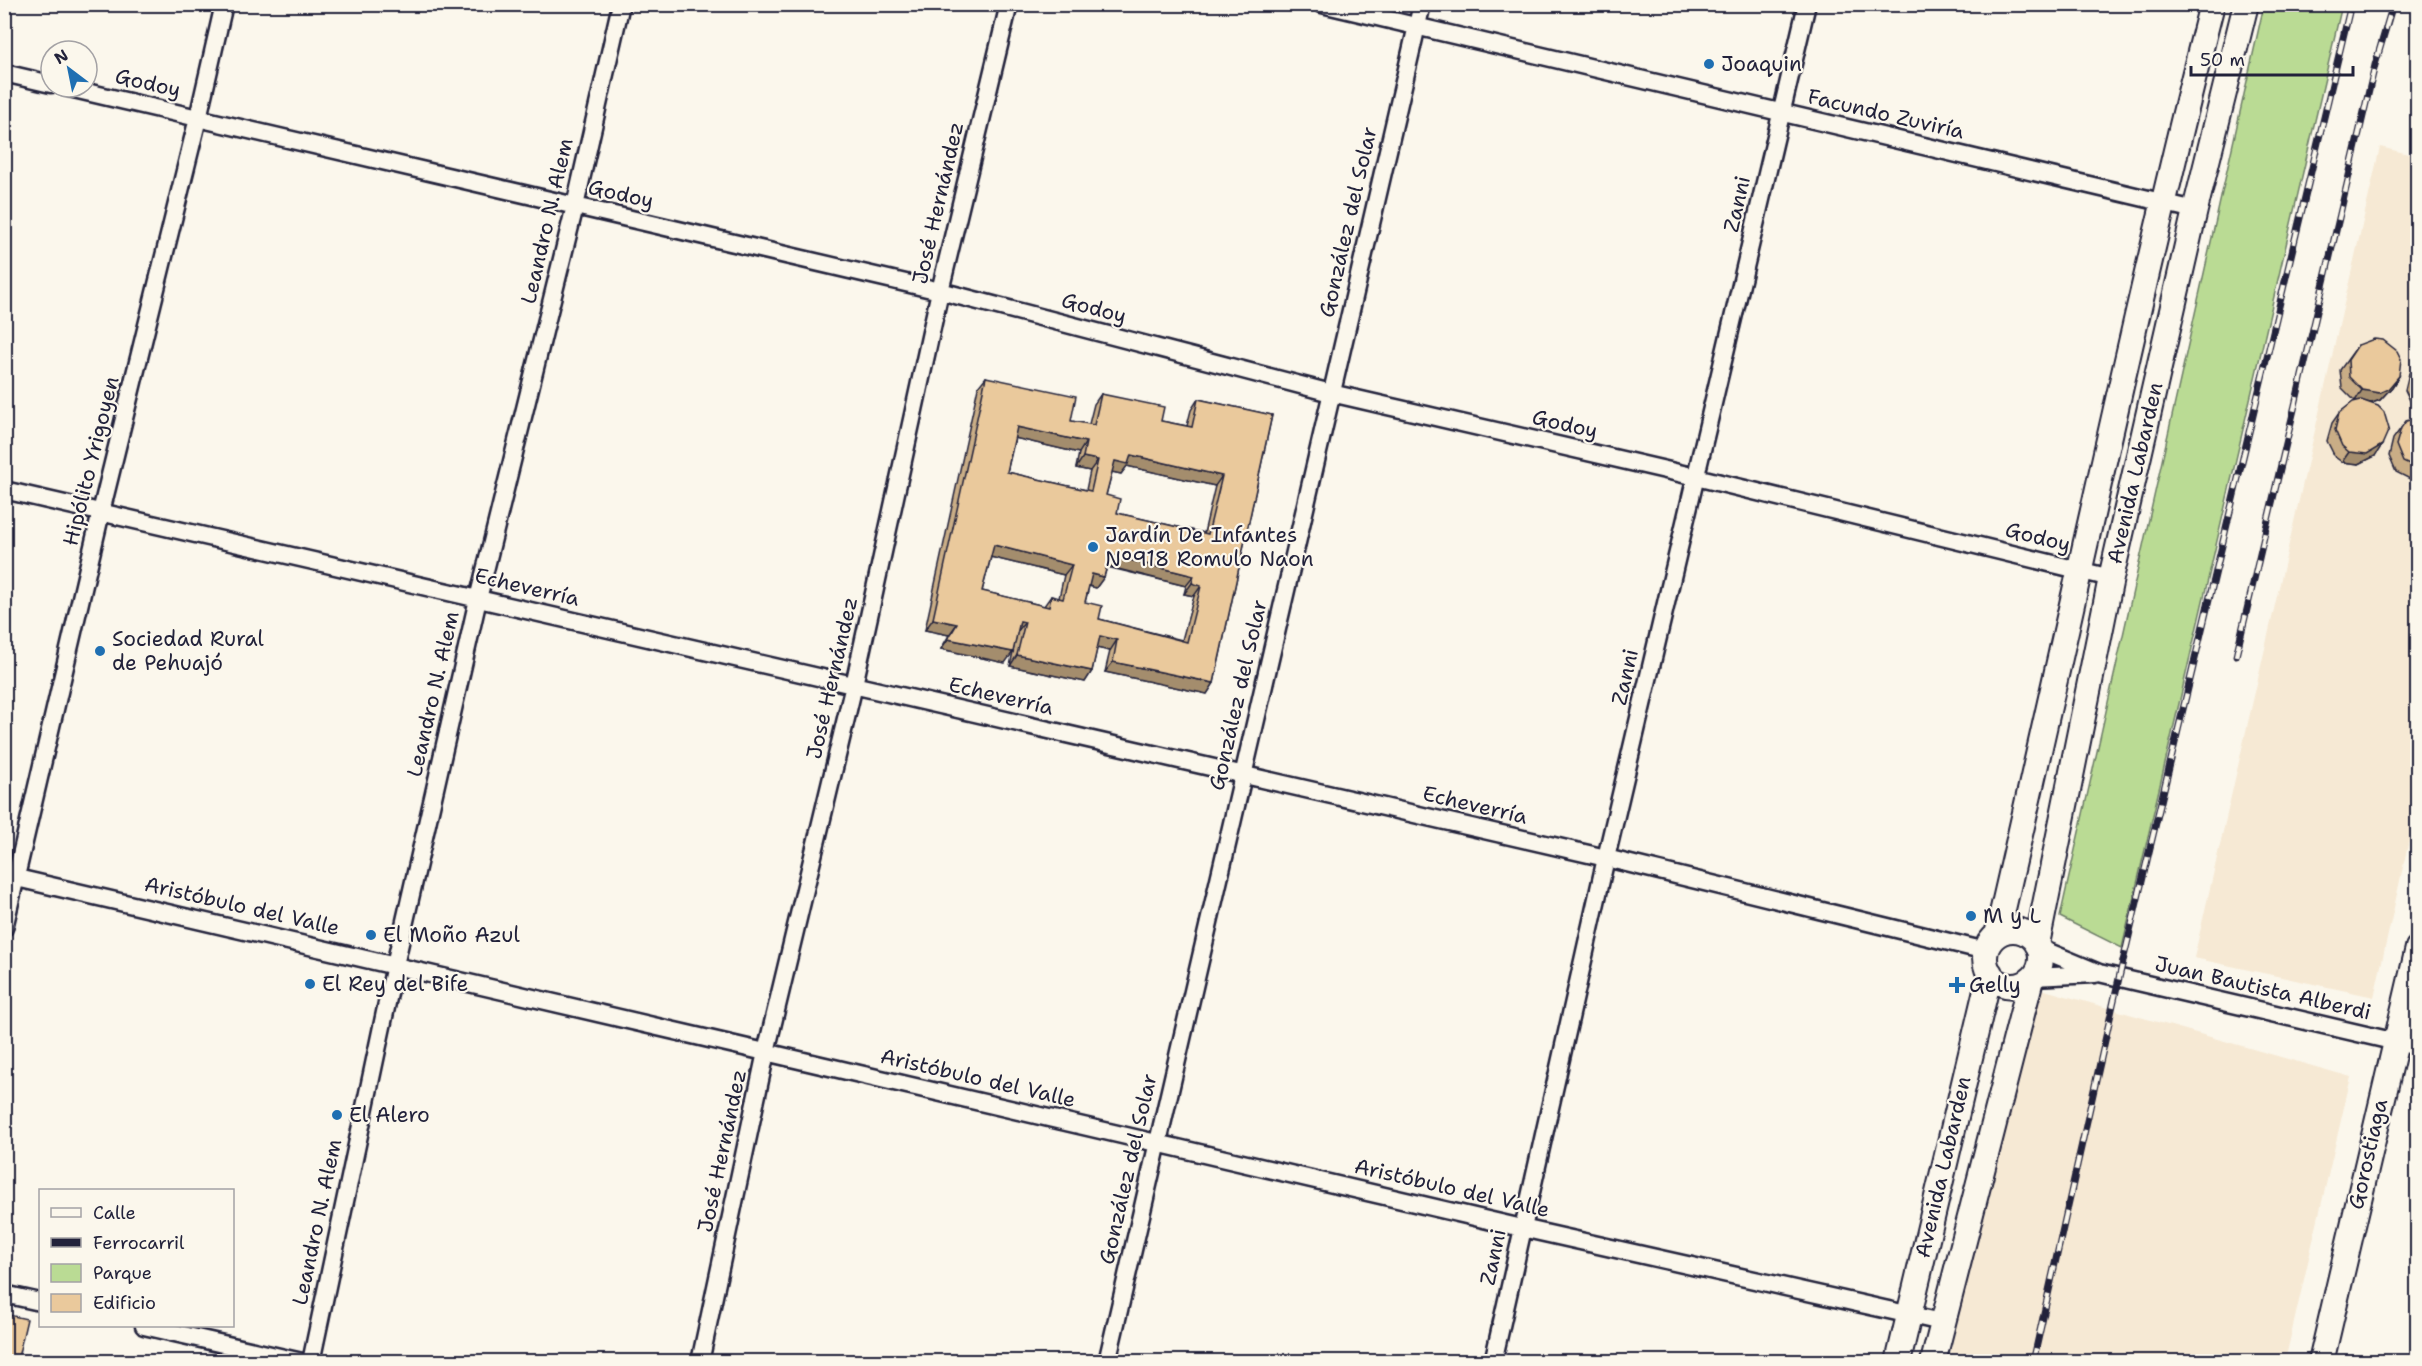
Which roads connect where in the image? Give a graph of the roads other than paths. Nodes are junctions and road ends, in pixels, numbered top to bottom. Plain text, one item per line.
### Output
1 (224, 4) edge
2 (621, 4) edge
3 (1009, 4) edge
4 (1322, 4) edge
5 (1422, 4) edge
6 (1807, 4) edge
7 (2212, 4) edge
8 (2247, 4) edge
9 (1416, 27) junction
10 (4, 73) edge
11 (39, 81) edge
12 (99, 95) edge
13 (1782, 113) junction
14 (198, 118) junction
15 (2162, 202) junction
16 (575, 207) junction
17 (2195, 210) junction
18 (940, 291) junction
19 (1331, 393) junction
20 (1696, 477) junction
21 (4, 490) edge
22 (101, 512) junction
23 (2081, 570) junction
24 (2111, 578) junction
25 (478, 599) junction
26 (854, 685) junction
27 (1243, 775) junction
28 (1606, 858) junction
29 (10, 876) edge
30 (4, 928) edge
31 (2038, 946) junction
32 (2418, 948) edge
33 (1991, 953) junction
34 (395, 965) junction
35 (2099, 973) junction
36 (2032, 978) junction
37 (2394, 1042) junction
38 (2418, 1047) edge
39 (766, 1052) junction
40 (1158, 1142) junction
41 (1522, 1228) junction
42 (4, 1294) edge
43 (39, 1302) edge
44 (1908, 1315) junction
45 (1942, 1322) junction
46 (148, 1327) edge
47 (302, 1362) edge
48 (310, 1362) edge
49 (700, 1362) edge
50 (1107, 1362) edge
51 (1493, 1362) edge
52 (1898, 1362) edge
53 (1933, 1362) edge
54 (2321, 1362) edge

1 - 14 street, Hipólito Yrigoyen
2 - 16 street, Leandro N. Alem
3 - 18 street, José Hernández
4 - 9 street, Facundo Zuviría
5 - 9 street, González del Solar
6 - 13 street, Zanni
7 - 15 main road, Avenida Labarden
8 - 17 main road, Avenida Labarden
9 - 13 street, Facundo Zuviría
9 - 19 street, González del Solar
10 - 11 street
12 - 14 street, Godoy
13 - 15 street, Facundo Zuviría
13 - 20 street, Zanni
14 - 16 street, Godoy
14 - 22 street, Hipólito Yrigoyen
15 - 17 street, Facundo Zuviría
15 - 23 main road, Avenida Labarden
16 - 18 street, Godoy
16 - 25 street, Leandro N. Alem
17 - 24 main road, Avenida Labarden
18 - 19 street, Godoy
18 - 26 street, José Hernández
19 - 20 street, Godoy
19 - 27 street, González del Solar
20 - 23 street, Godoy
20 - 28 street, Zanni
21 - 22 street, Echeverría
22 - 25 street, Echeverría
22 - 29 street, Hipólito Yrigoyen
23 - 24 street, Godoy
23 - 33 main road, Avenida Labarden
24 - 31 main road, Avenida Labarden
25 - 26 street, Echeverría
25 - 34 street, Leandro N. Alem
26 - 27 street, Echeverría
26 - 39 street, José Hernández
27 - 28 street, Echeverría
27 - 40 street, González del Solar
28 - 33 street, Echeverría
28 - 41 street, Zanni
29 - 30 street, Hipólito Yrigoyen
29 - 34 street, Aristóbulo del Valle
31 - 33 main road
31 - 35 street, Juan Bautista Alberdi
31 - 36 main road
32 - 37 main road, Gorostiaga
33 - 36 main road
33 - 44 main road, Avenida Labarden
34 - 39 street, Aristóbulo del Valle
34 - 48 street, Leandro N. Alem
35 - 36 street, Juan Bautista Alberdi
35 - 37 street, Juan Bautista Alberdi
36 - 45 main road, Avenida Labarden
37 - 38 street, Juan Bautista Alberdi
37 - 54 main road, Gorostiaga
39 - 40 street, Aristóbulo del Valle
39 - 49 street, José Hernández
40 - 41 street, Aristóbulo del Valle
40 - 50 street, González del Solar
41 - 44 street, Aristóbulo del Valle
41 - 51 street, Zanni
42 - 43 street
44 - 45 street, Aristóbulo del Valle
44 - 52 main road, Avenida Labarden
45 - 53 main road, Avenida Labarden
46 - 47 street

